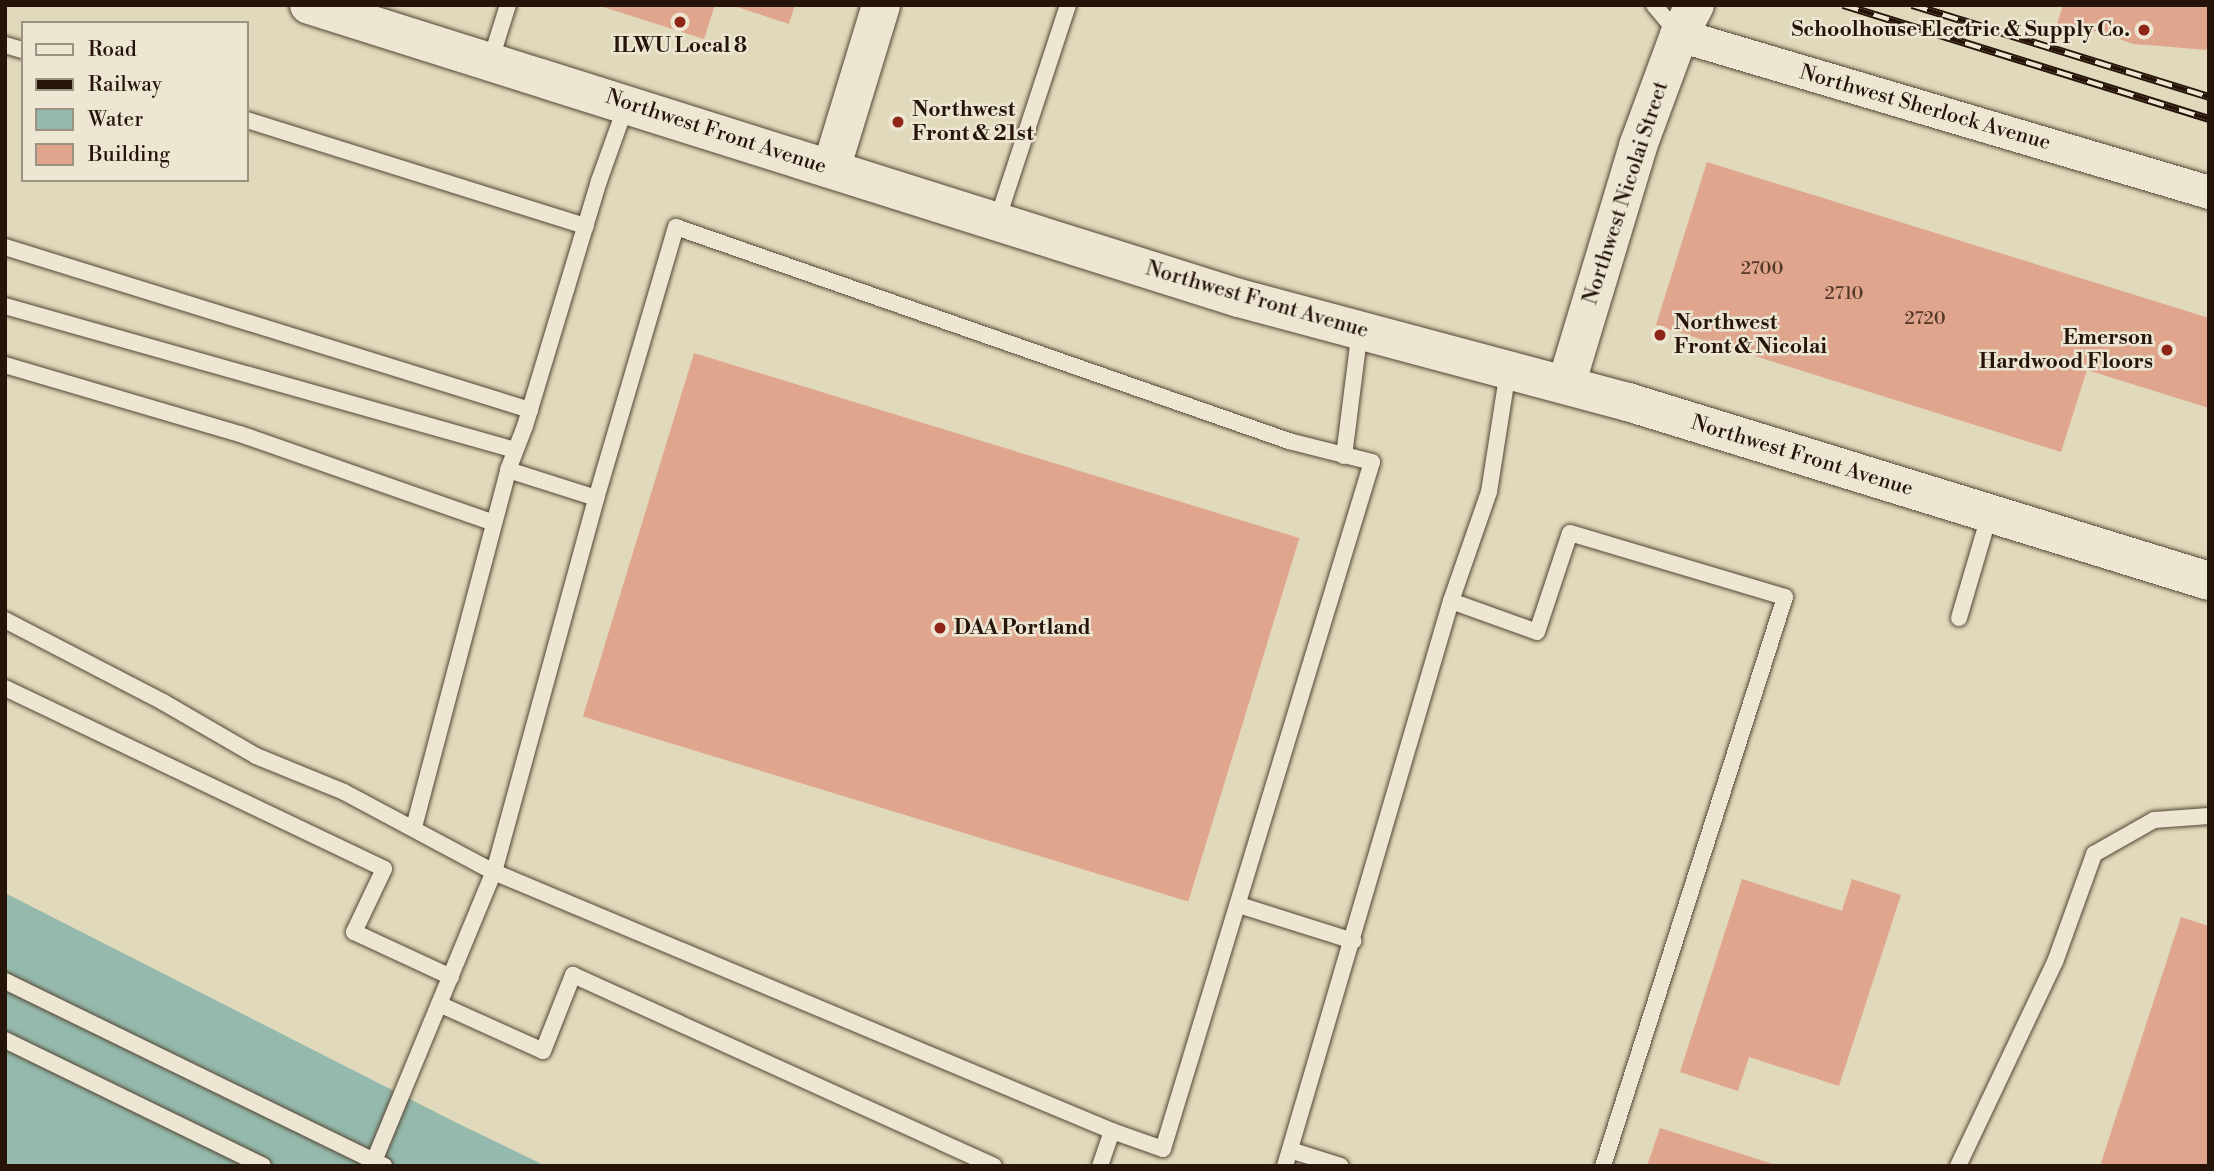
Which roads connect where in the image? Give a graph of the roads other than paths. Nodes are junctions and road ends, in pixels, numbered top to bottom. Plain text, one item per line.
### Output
1 (309, 5) edge
2 (508, 5) edge
3 (881, 5) edge
4 (1068, 5) edge
5 (1654, 5) edge
6 (1687, 20) edge
7 (490, 62) junction
8 (627, 103) junction
9 (248, 120) edge
10 (831, 169) junction
11 (2209, 192) edge
12 (997, 222) junction
13 (586, 226) junction
14 (5, 247) edge
15 (5, 306) edge
16 (1360, 330) junction
17 (5, 365) edge
18 (1508, 369) junction
19 (1566, 385) junction
20 (530, 410) junction
21 (515, 450) junction
22 (1344, 456) junction
23 (508, 470) junction
24 (596, 498) junction
25 (1990, 513) junction
26 (494, 523) junction
27 (2209, 581) edge
28 (1451, 601) junction
29 (1959, 618) dead end
30 (5, 620) edge
31 (5, 688) edge
32 (2209, 816) edge
33 (414, 827) junction
34 (494, 872) junction
35 (1239, 905) junction
36 (1353, 941) junction
37 (451, 977) junction
38 (5, 981) edge
39 (439, 1004) junction
40 (5, 1041) edge
41 (1112, 1131) junction
42 (1287, 1158) edge
43 (379, 1163) edge
44 (263, 1166) edge
45 (994, 1166) edge
46 (1100, 1166) edge
47 (1341, 1166) edge
48 (1603, 1166) edge
49 (1958, 1166) edge

1 - 7 main road, Northwest Front Avenue
2 - 7 lane
3 - 10 main road
4 - 12 lane
5 - 6 lane
6 - 11 street, Northwest Sherlock Avenue
6 - 19 main road, Northwest Nicolai Street
7 - 8 main road, Northwest Front Avenue
8 - 10 main road, Northwest Front Avenue
8 - 13 lane
9 - 13 lane
10 - 12 main road, Northwest Front Avenue
12 - 16 main road, Northwest Front Avenue
13 - 20 lane
14 - 20 lane
15 - 21 lane
16 - 18 main road, Northwest Front Avenue
16 - 22 lane
17 - 26 lane
18 - 19 main road, Northwest Front Avenue
18 - 28 lane
19 - 25 main road, Northwest Front Avenue
20 - 21 lane
21 - 23 lane
22 - 24 lane
22 - 35 lane
23 - 24 lane
23 - 26 lane
24 - 34 lane
25 - 27 main road, Northwest Front Avenue
25 - 29 lane
26 - 33 lane
28 - 36 lane
28 - 48 lane
30 - 33 lane
31 - 37 lane
32 - 49 lane
33 - 34 lane
34 - 37 lane
34 - 41 lane
35 - 36 lane
35 - 41 lane
36 - 42 lane
37 - 39 lane
38 - 43 lane
39 - 43 lane
39 - 45 lane
40 - 44 lane
41 - 46 lane
42 - 47 lane

